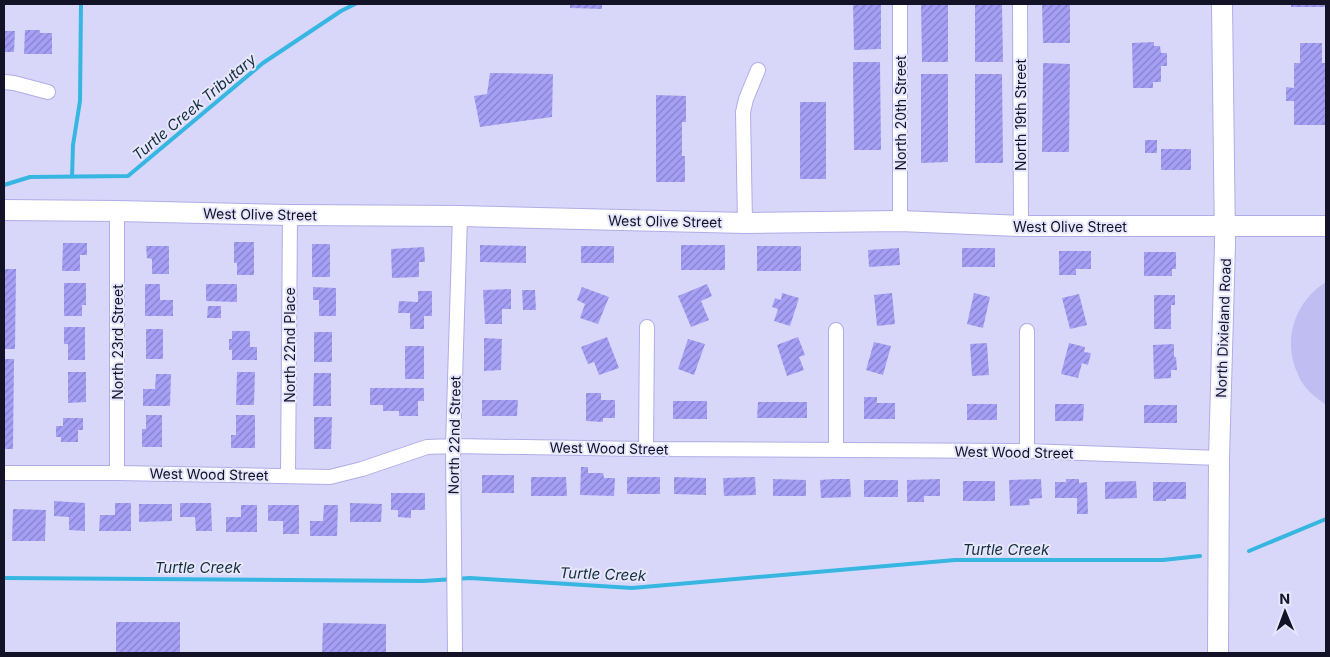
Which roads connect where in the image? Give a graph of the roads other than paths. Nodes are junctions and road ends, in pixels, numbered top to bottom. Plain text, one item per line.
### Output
1 (900, 4) edge
2 (1020, 4) edge
3 (1222, 4) edge
4 (758, 70) dead end
5 (4, 82) edge
6 (48, 92) dead end
7 (4, 210) edge
8 (117, 211) junction
9 (290, 215) junction
10 (460, 216) junction
11 (900, 222) junction
12 (745, 223) junction
13 (1021, 226) junction
14 (1225, 226) junction
15 (1326, 226) edge
16 (647, 327) dead end
17 (836, 330) dead end
18 (1027, 331) dead end
19 (453, 446) junction
20 (646, 449) junction
21 (836, 449) junction
22 (1027, 451) junction
23 (1219, 458) junction
24 (4, 473) edge
25 (117, 473) junction
26 (288, 476) junction
27 (454, 653) edge
28 (1218, 653) edge

1 - 11 street, North 20th Street
2 - 13 street, North 19th Street
3 - 14 main road, North Dixieland Road
4 - 12 street
5 - 6 street
7 - 8 main road, West Olive Street
8 - 9 main road, West Olive Street
8 - 25 street, North 23rd Street
9 - 10 main road, West Olive Street
9 - 26 street, North 22nd Place
10 - 12 main road, West Olive Street
10 - 19 street, North 22nd Street
11 - 12 main road, West Olive Street
11 - 13 main road, West Olive Street
13 - 14 main road, West Olive Street
14 - 15 main road, West Olive Street
14 - 23 main road, North Dixieland Road
16 - 20 street
17 - 21 street
18 - 22 street
19 - 20 street, West Wood Street
19 - 26 street, West Wood Street
19 - 27 street, North 22nd Street
20 - 21 street, West Wood Street
21 - 22 street, West Wood Street
22 - 23 street, West Wood Street
23 - 28 main road, North Dixieland Road
24 - 25 street, West Wood Street
25 - 26 street, West Wood Street

